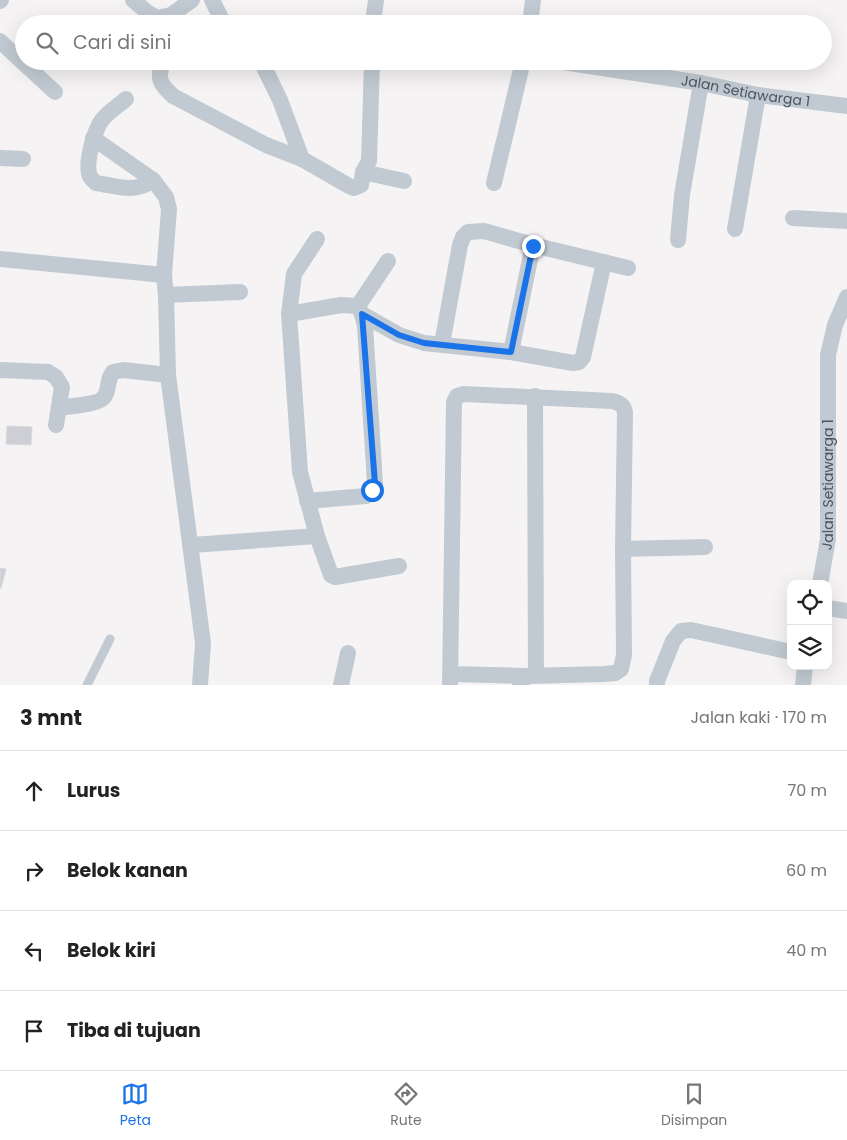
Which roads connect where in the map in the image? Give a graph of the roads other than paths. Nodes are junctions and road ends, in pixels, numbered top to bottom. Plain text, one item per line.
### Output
1 (133, 0) edge
2 (192, 0) edge
3 (212, 0) edge
4 (376, 0) edge
5 (534, 0) edge
6 (152, 15) edge
7 (171, 15) edge
8 (220, 15) edge
9 (374, 15) edge
10 (532, 15) edge
11 (0, 41) edge
12 (15, 55) edge
13 (31, 70) edge
14 (160, 70) edge
15 (265, 70) edge
16 (372, 70) edge
17 (522, 70) edge
18 (615, 70) edge
19 (701, 83) junction
20 (55, 92) dead end
21 (758, 95) junction
22 (126, 99) dead end
23 (847, 106) edge
24 (93, 138) junction
25 (0, 158) edge
26 (302, 158) junction
27 (23, 159) dead end
28 (363, 172) junction
29 (152, 180) junction
30 (404, 181) dead end
31 (494, 183) dead end
32 (794, 218) dead end
33 (847, 221) edge
34 (735, 229) dead end
35 (317, 239) dead end
36 (678, 240) dead end
37 (533, 246) junction
38 (0, 259) edge
39 (388, 261) dead end
40 (604, 262) junction
41 (628, 268) dead end
42 (164, 275) junction
43 (240, 292) dead end
44 (166, 295) junction
45 (847, 297) edge
46 (360, 310) junction
47 (289, 314) junction
48 (841, 326) edge
49 (442, 344) junction
50 (511, 352) junction
51 (0, 370) edge
52 (168, 375) junction
53 (535, 396) junction
54 (59, 408) junction
55 (56, 426) dead end
56 (307, 502) junction
57 (317, 536) junction
58 (192, 545) junction
59 (705, 547) dead end
60 (623, 549) junction
61 (399, 566) dead end
62 (821, 580) edge
63 (832, 609) edge
64 (847, 611) edge
65 (110, 639) dead end
66 (787, 651) edge
67 (348, 653) dead end
68 (805, 670) edge
69 (527, 679) edge
70 (450, 680) edge
71 (87, 685) edge
72 (200, 685) edge
73 (341, 685) edge
74 (657, 685) edge
75 (803, 685) edge

1 - 6 street
2 - 7 street
3 - 8 street
4 - 9 street
5 - 10 street
11 - 12 street
13 - 20 street
14 - 26 street
15 - 26 street
16 - 28 street
17 - 31 street
18 - 19 street, Jalan Setiawarga 1
19 - 21 street, Jalan Setiawarga 1
19 - 36 street
21 - 23 street, Jalan Setiawarga 1
21 - 34 street
22 - 24 street
24 - 29 street
24 - 29 street
25 - 27 street
26 - 28 street
28 - 30 street
29 - 42 street
32 - 33 street
35 - 47 street
37 - 40 street
37 - 49 street
37 - 50 street
38 - 42 street
39 - 46 street
40 - 41 street
40 - 50 street
42 - 44 street
43 - 44 street
44 - 52 street
45 - 48 street, Jalan Setiawarga 1
46 - 47 street
46 - 49 street
46 - 56 street
47 - 56 street
48 - 62 street, Jalan Setiawarga 1
49 - 50 street
51 - 54 street
52 - 54 street
52 - 58 street
53 - 60 street
53 - 69 street
53 - 70 street
54 - 55 street
56 - 57 street
57 - 58 street
57 - 61 street
58 - 72 street
59 - 60 street
60 - 69 street
63 - 64 street
65 - 71 lane
66 - 74 street
67 - 73 street
68 - 75 street
69 - 70 street

